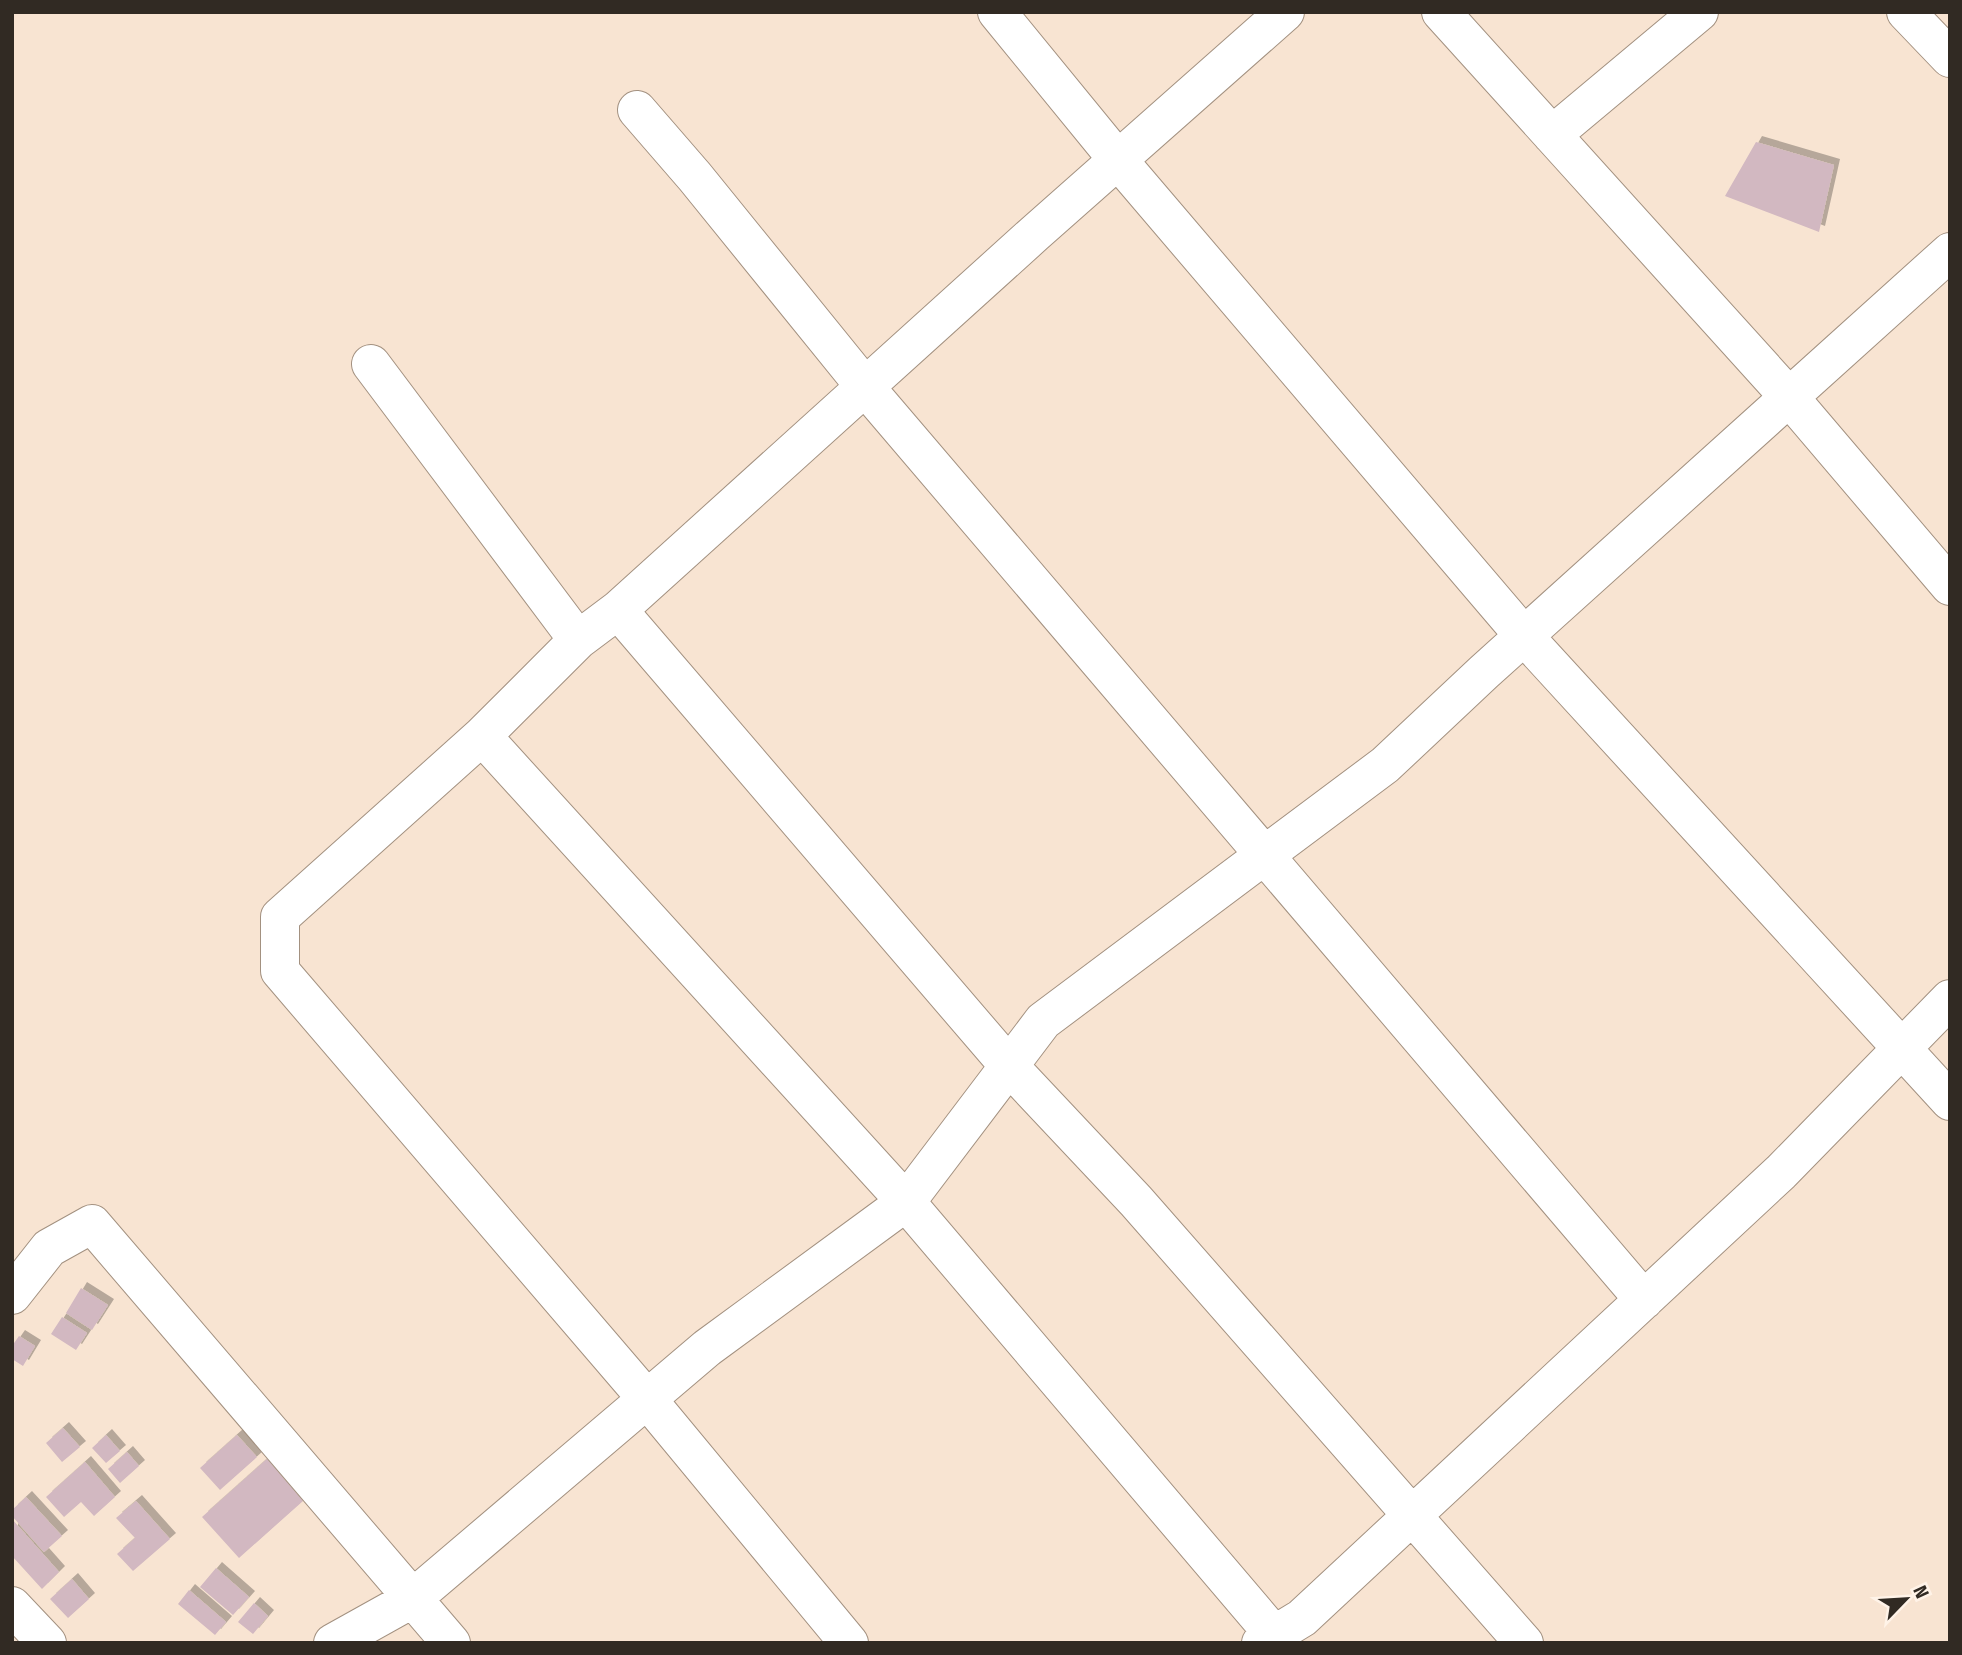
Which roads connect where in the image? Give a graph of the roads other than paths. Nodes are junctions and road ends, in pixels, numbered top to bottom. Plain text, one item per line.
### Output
1 (997, 12) edge
2 (1285, 12) edge
3 (1441, 12) edge
4 (1699, 12) edge
5 (1906, 12) edge
6 (1950, 58) edge
7 (637, 110) dead end
8 (1552, 135) junction
9 (1118, 160) junction
10 (1950, 252) edge
11 (371, 364) dead end
12 (866, 388) junction
13 (1790, 398) junction
14 (1950, 586) edge
15 (618, 610) junction
16 (1524, 636) junction
17 (578, 640) junction
18 (482, 736) junction
19 (1266, 855) junction
20 (1950, 999) edge
21 (1902, 1048) junction
22 (1009, 1066) junction
23 (1950, 1101) edge
24 (906, 1202) junction
25 (12, 1296) edge
26 (1644, 1300) junction
27 (647, 1399) junction
28 (1412, 1516) junction
29 (412, 1599) junction
30 (12, 1606) edge
31 (1272, 1640) edge
32 (47, 1643) edge
33 (333, 1643) edge
34 (451, 1643) edge
35 (849, 1643) edge
36 (1524, 1643) edge

1 - 9 street
2 - 9 street
3 - 8 street
4 - 8 street
5 - 6 street
7 - 12 street
8 - 13 street
9 - 12 street
9 - 16 street
10 - 13 street
11 - 17 street
12 - 15 street
12 - 19 street
13 - 14 street
13 - 16 street
15 - 17 street
15 - 22 street
16 - 19 street
16 - 21 street
17 - 18 street
18 - 24 street
18 - 27 street
19 - 22 street
19 - 26 street
20 - 21 street
21 - 23 street
21 - 26 street
22 - 24 street
22 - 28 street
24 - 27 street
24 - 31 street
25 - 29 street
26 - 28 street
27 - 29 street
27 - 35 street
28 - 31 street
28 - 36 street
29 - 33 street
29 - 34 street
30 - 32 street

